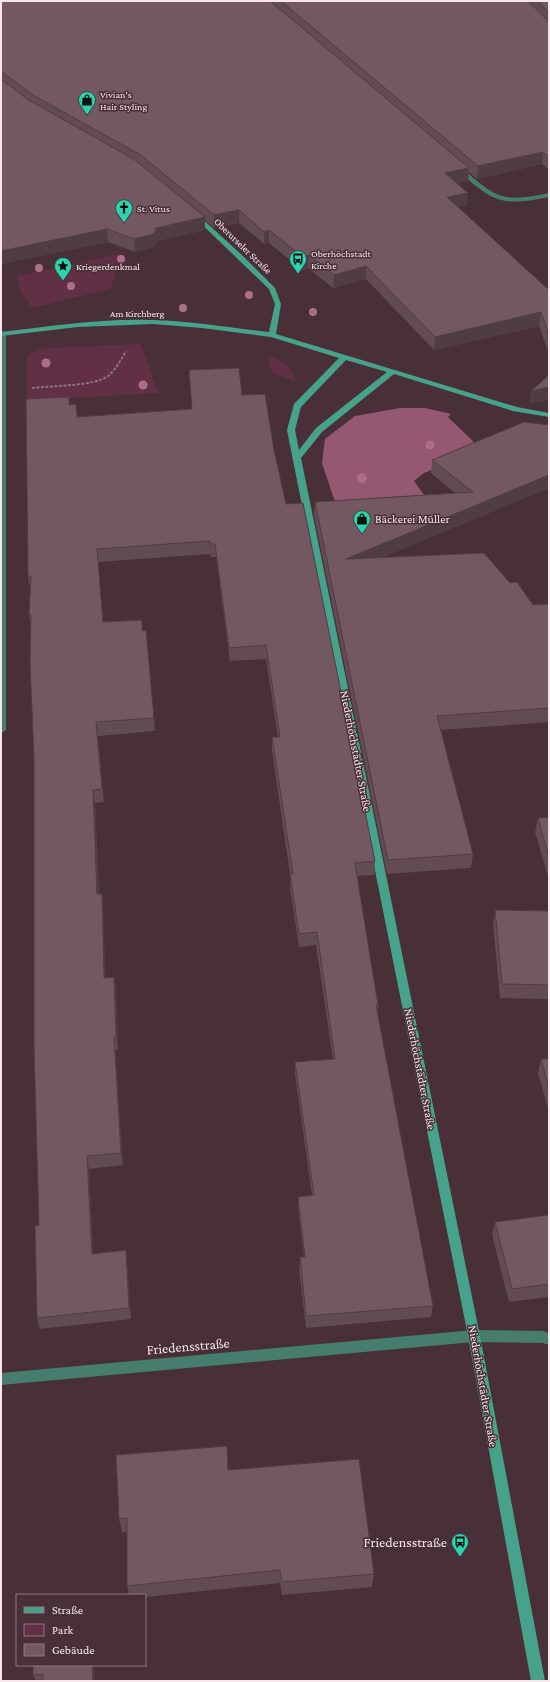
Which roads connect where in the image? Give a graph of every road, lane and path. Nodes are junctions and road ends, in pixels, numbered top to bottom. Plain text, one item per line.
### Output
1 (453, 163) edge
2 (549, 195) edge
3 (192, 212) edge
4 (133, 323) junction
5 (1, 334) edge
6 (272, 335) junction
7 (344, 357) junction
8 (392, 372) junction
9 (2, 391) junction
10 (549, 415) edge
11 (297, 457) junction
12 (1, 730) edge
13 (474, 1336) junction
14 (549, 1339) edge
15 (1, 1379) edge
16 (538, 1681) edge

1 - 2 street
3 - 6 street, Oberurseler Straße
4 - 5 street, Am Kirchberg
4 - 6 street, Am Kirchberg
4 - 9 path
5 - 9 street
6 - 7 street
7 - 8 street
7 - 11 street, Niederhöchstädter Straße
8 - 10 street
8 - 11 street
9 - 12 street
11 - 13 street, Niederhöchstädter Straße
13 - 14 street, Friedensstraße
13 - 15 street, Friedensstraße
13 - 16 street, Niederhöchstädter Straße

